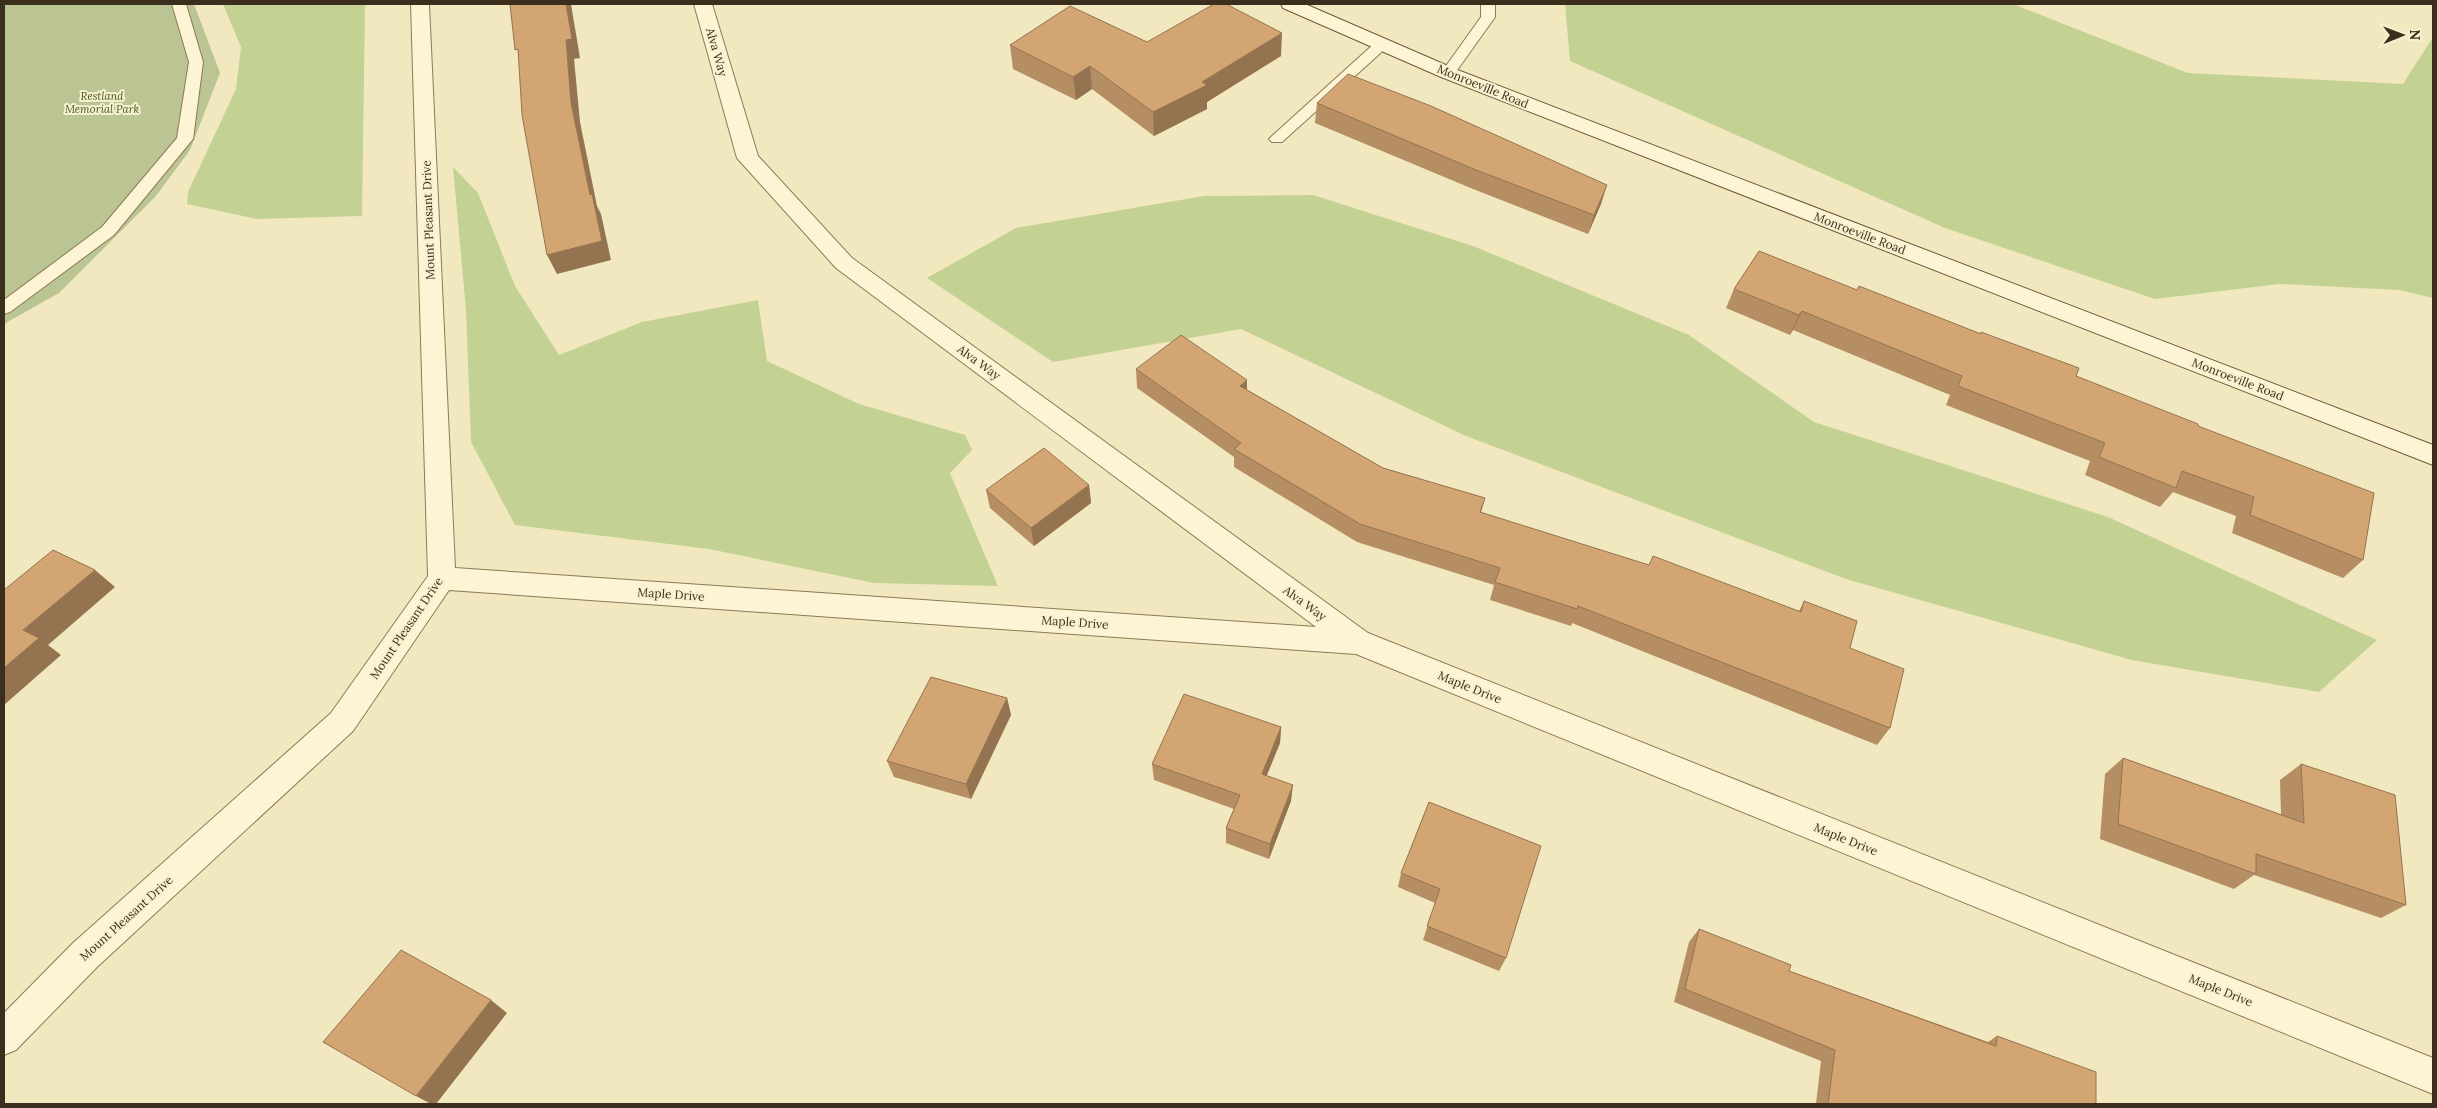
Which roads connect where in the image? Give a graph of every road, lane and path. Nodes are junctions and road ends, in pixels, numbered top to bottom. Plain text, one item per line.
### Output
1 (179, 4) edge
2 (420, 4) edge
3 (703, 4) edge
4 (1290, 4) edge
5 (1488, 4) edge
6 (1381, 44) junction
7 (1448, 73) junction
8 (1277, 139) dead end
9 (4, 308) edge
10 (2433, 455) edge
11 (442, 578) junction
12 (1358, 642) junction
13 (4, 1038) edge
14 (2433, 1076) edge

1 - 9 lane
2 - 11 street, Mount Pleasant Drive
3 - 12 street, Alva Way
4 - 6 street, Monroeville Road
5 - 7 lane
6 - 7 street, Monroeville Road
6 - 8 lane
7 - 10 street, Monroeville Road
11 - 12 street, Maple Drive
11 - 13 street, Mount Pleasant Drive
12 - 14 street, Maple Drive

